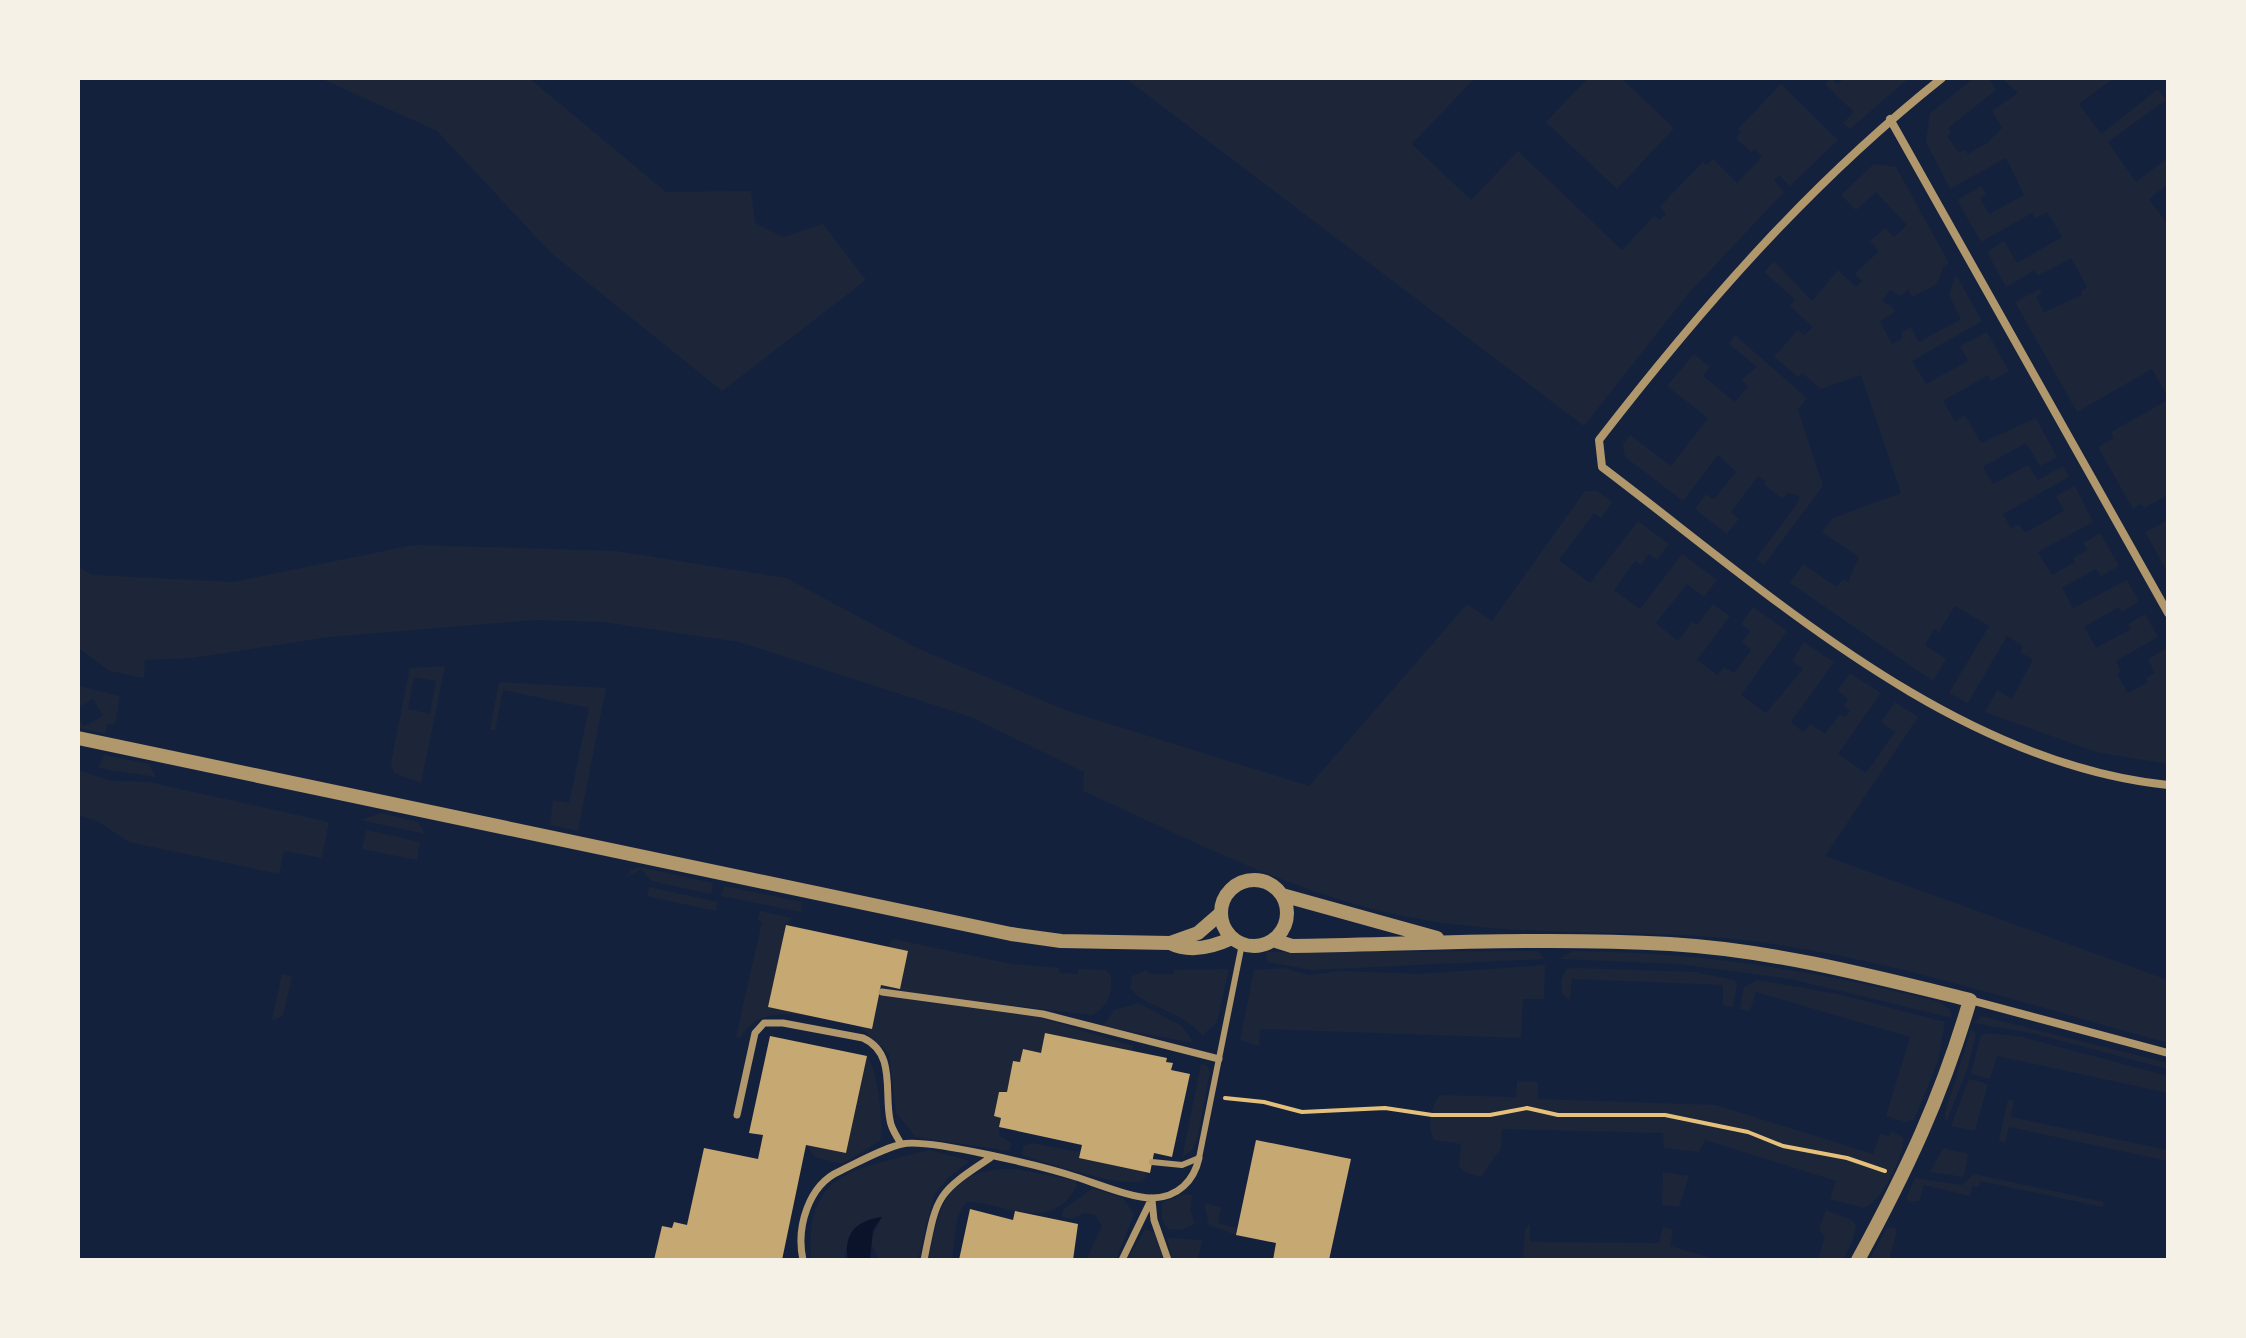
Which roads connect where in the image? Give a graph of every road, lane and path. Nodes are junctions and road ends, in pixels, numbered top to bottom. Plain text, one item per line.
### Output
1 (1942, 78) edge
2 (1890, 119) junction
3 (2168, 613) edge
4 (78, 738) edge
5 (2168, 785) edge
6 (1282, 895) junction
7 (1221, 913) junction
8 (1273, 940) junction
9 (1237, 941) junction
10 (1170, 943) junction
11 (1453, 943) junction
12 (882, 992) dead end
13 (1970, 1000) junction
14 (2168, 1053) edge
15 (1219, 1059) junction
16 (1223, 1098) dead end
17 (737, 1115) dead end
18 (901, 1144) junction
19 (990, 1158) junction
20 (1199, 1158) junction
21 (1152, 1162) dead end
22 (1893, 1173) dead end
23 (1152, 1198) junction
24 (803, 1260) edge
25 (924, 1260) edge
26 (1122, 1260) edge
27 (1168, 1260) edge
28 (1858, 1260) edge

1 - 2 street
2 - 3 street
2 - 5 street
4 - 10 street
6 - 7 street
6 - 8 street
6 - 11 street
7 - 9 street
7 - 10 street
8 - 9 street
8 - 11 street
9 - 10 street
9 - 15 lane
11 - 13 street
12 - 15 street
13 - 14 street
13 - 28 street
15 - 20 lane
16 - 22 path
17 - 18 street
18 - 19 street
18 - 24 street
19 - 23 street
19 - 25 street
20 - 21 lane
20 - 23 street
23 - 26 street
23 - 27 street

